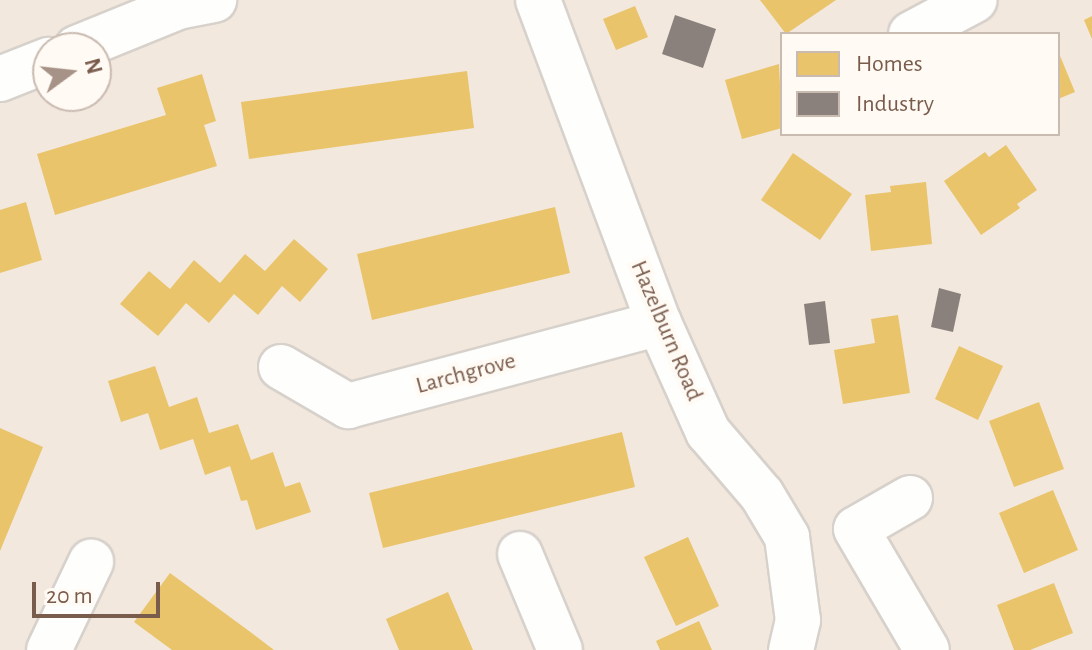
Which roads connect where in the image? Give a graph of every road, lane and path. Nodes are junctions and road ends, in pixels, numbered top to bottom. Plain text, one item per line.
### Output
1 (214, 0) edge
2 (538, 0) edge
3 (975, 0) edge
4 (915, 32) edge
5 (112, 34) edge
6 (32, 66) edge
7 (0, 79) edge
8 (659, 323) junction
9 (281, 367) dead end
10 (910, 498) dead end
11 (520, 554) dead end
12 (91, 562) dead end
13 (49, 650) edge
14 (560, 650) edge
15 (791, 650) edge
16 (927, 650) edge

1 - 5 street
2 - 8 street, Hazelburn Road
3 - 4 street
6 - 7 street
8 - 9 street, Larchgrove
8 - 15 street, Hazelburn Road
10 - 16 street
11 - 14 street
12 - 13 street

